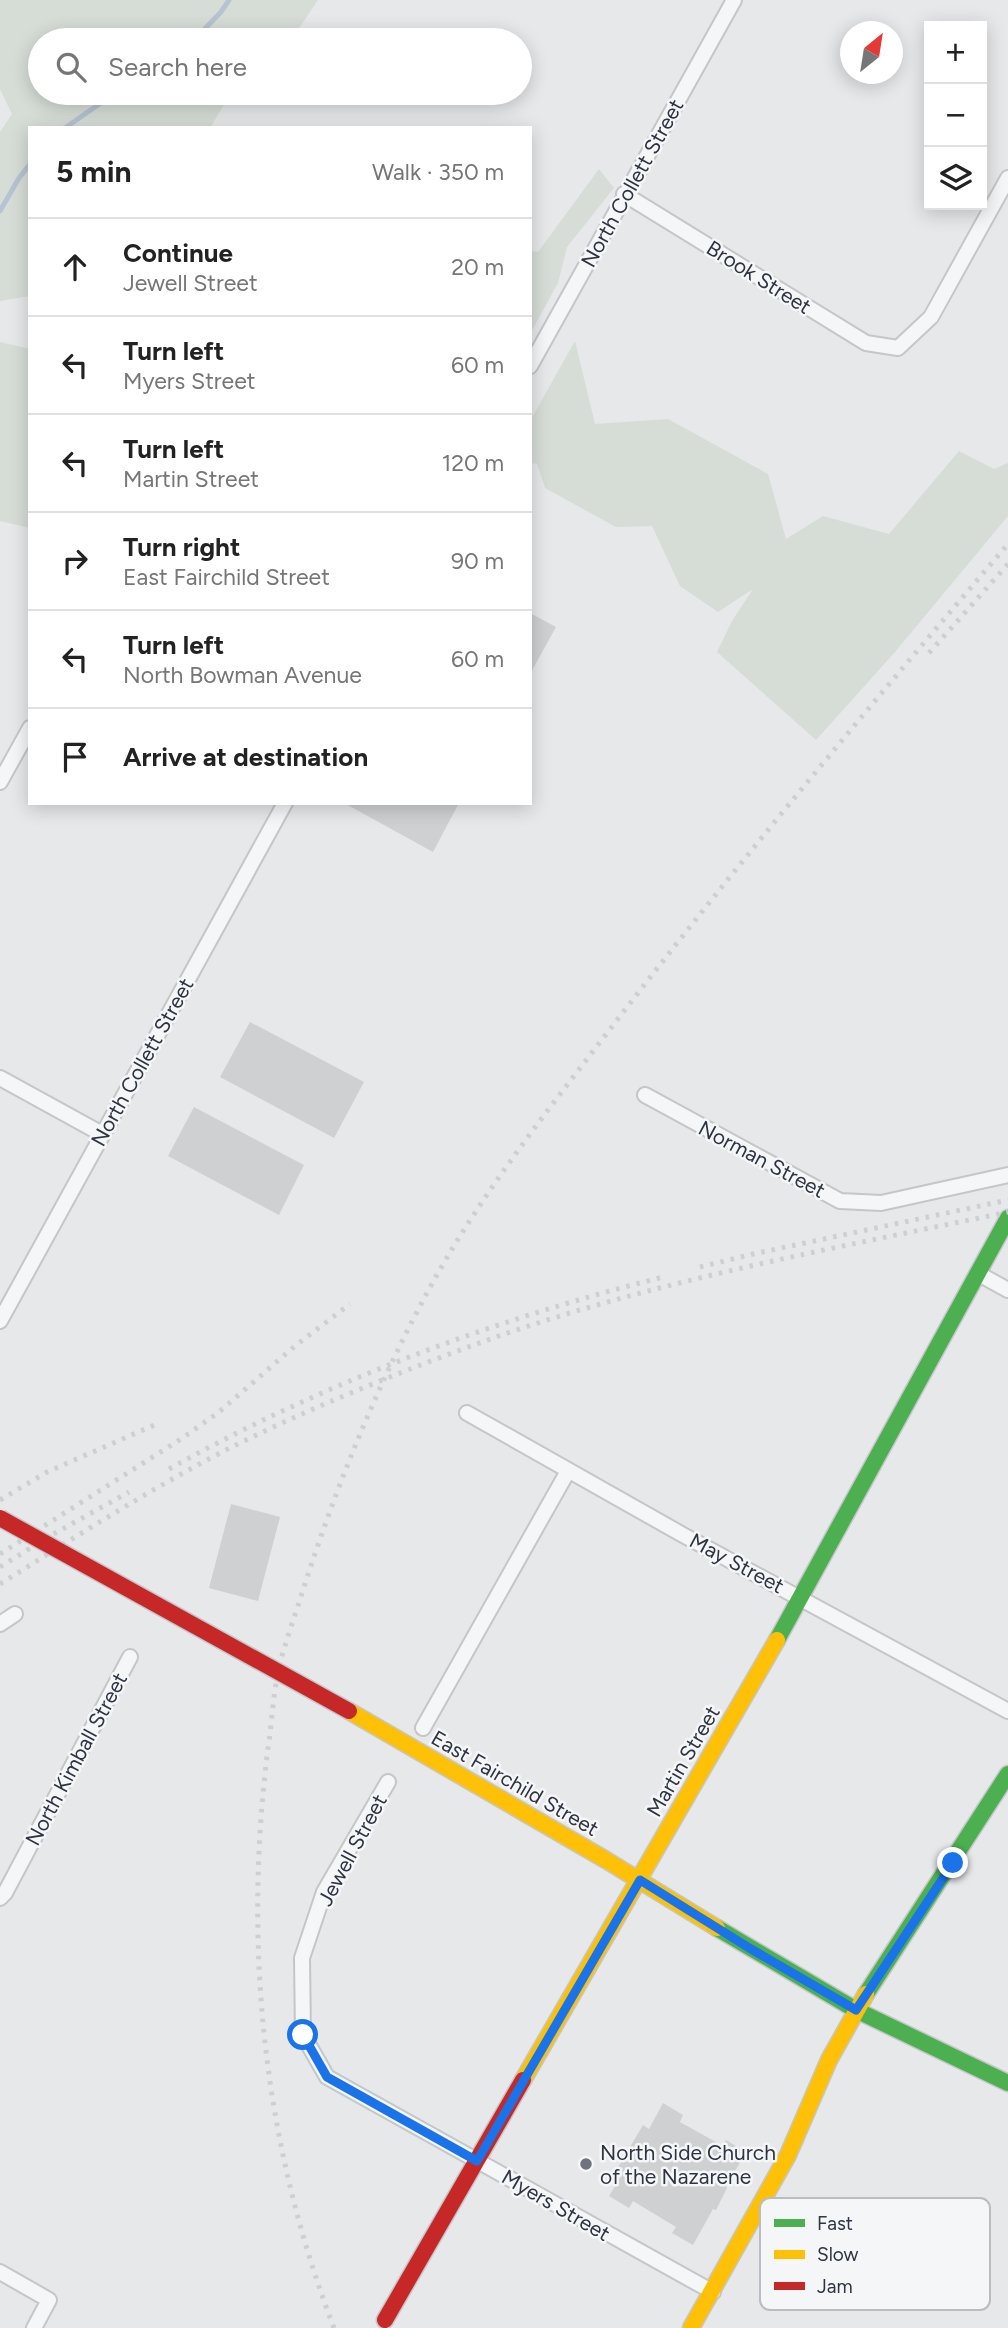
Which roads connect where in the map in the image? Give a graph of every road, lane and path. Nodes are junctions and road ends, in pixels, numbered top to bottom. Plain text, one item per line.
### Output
1 (734, 0) edge
2 (1008, 178) edge
3 (624, 194) junction
4 (532, 362) edge
5 (28, 732) edge
6 (0, 782) edge
7 (284, 805) edge
8 (0, 1078) edge
9 (645, 1095) dead end
10 (102, 1134) junction
11 (1008, 1175) edge
12 (1008, 1218) edge
13 (979, 1274) junction
14 (1008, 1290) edge
15 (0, 1321) edge
16 (467, 1413) dead end
17 (568, 1471) junction
18 (0, 1518) edge
19 (801, 1598) junction
20 (15, 1614) dead end
21 (0, 1625) edge
22 (130, 1657) dead end
23 (1008, 1711) edge
24 (423, 1728) dead end
25 (1008, 1774) edge
26 (388, 1782) dead end
27 (640, 1880) junction
28 (0, 1898) edge
29 (856, 2010) junction
30 (327, 2077) joint
31 (1008, 2083) edge
32 (477, 2161) junction
33 (764, 2198) edge
34 (760, 2206) edge
35 (0, 2272) edge
36 (713, 2292) junction
37 (385, 2320) dead end
38 (34, 2328) edge
39 (691, 2328) edge

1 - 3 street, North Collett Street
2 - 3 street, Brook Street
3 - 4 street, North Collett Street
5 - 6 street
7 - 10 street, North Collett Street
8 - 10 street
9 - 11 street, Norman Street
10 - 15 street, North Collett Street
12 - 13 street, Martin Street
13 - 14 street
13 - 19 street, Martin Street
16 - 17 street, May Street
17 - 19 street, May Street
17 - 24 street
18 - 27 street, East Fairchild Street, bridge
19 - 23 street, May Street
19 - 27 street, Martin Street
20 - 21 street
22 - 28 street, North Kimball Street
25 - 29 street
26 - 30 street, Jewell Street
27 - 29 street, East Fairchild Street
27 - 32 street, Martin Street
29 - 31 street, East Fairchild Street
29 - 33 street
30 - 32 street, Myers Street
32 - 36 street, Myers Street
32 - 37 street, Martin Street
34 - 36 street
35 - 38 street
36 - 39 street

